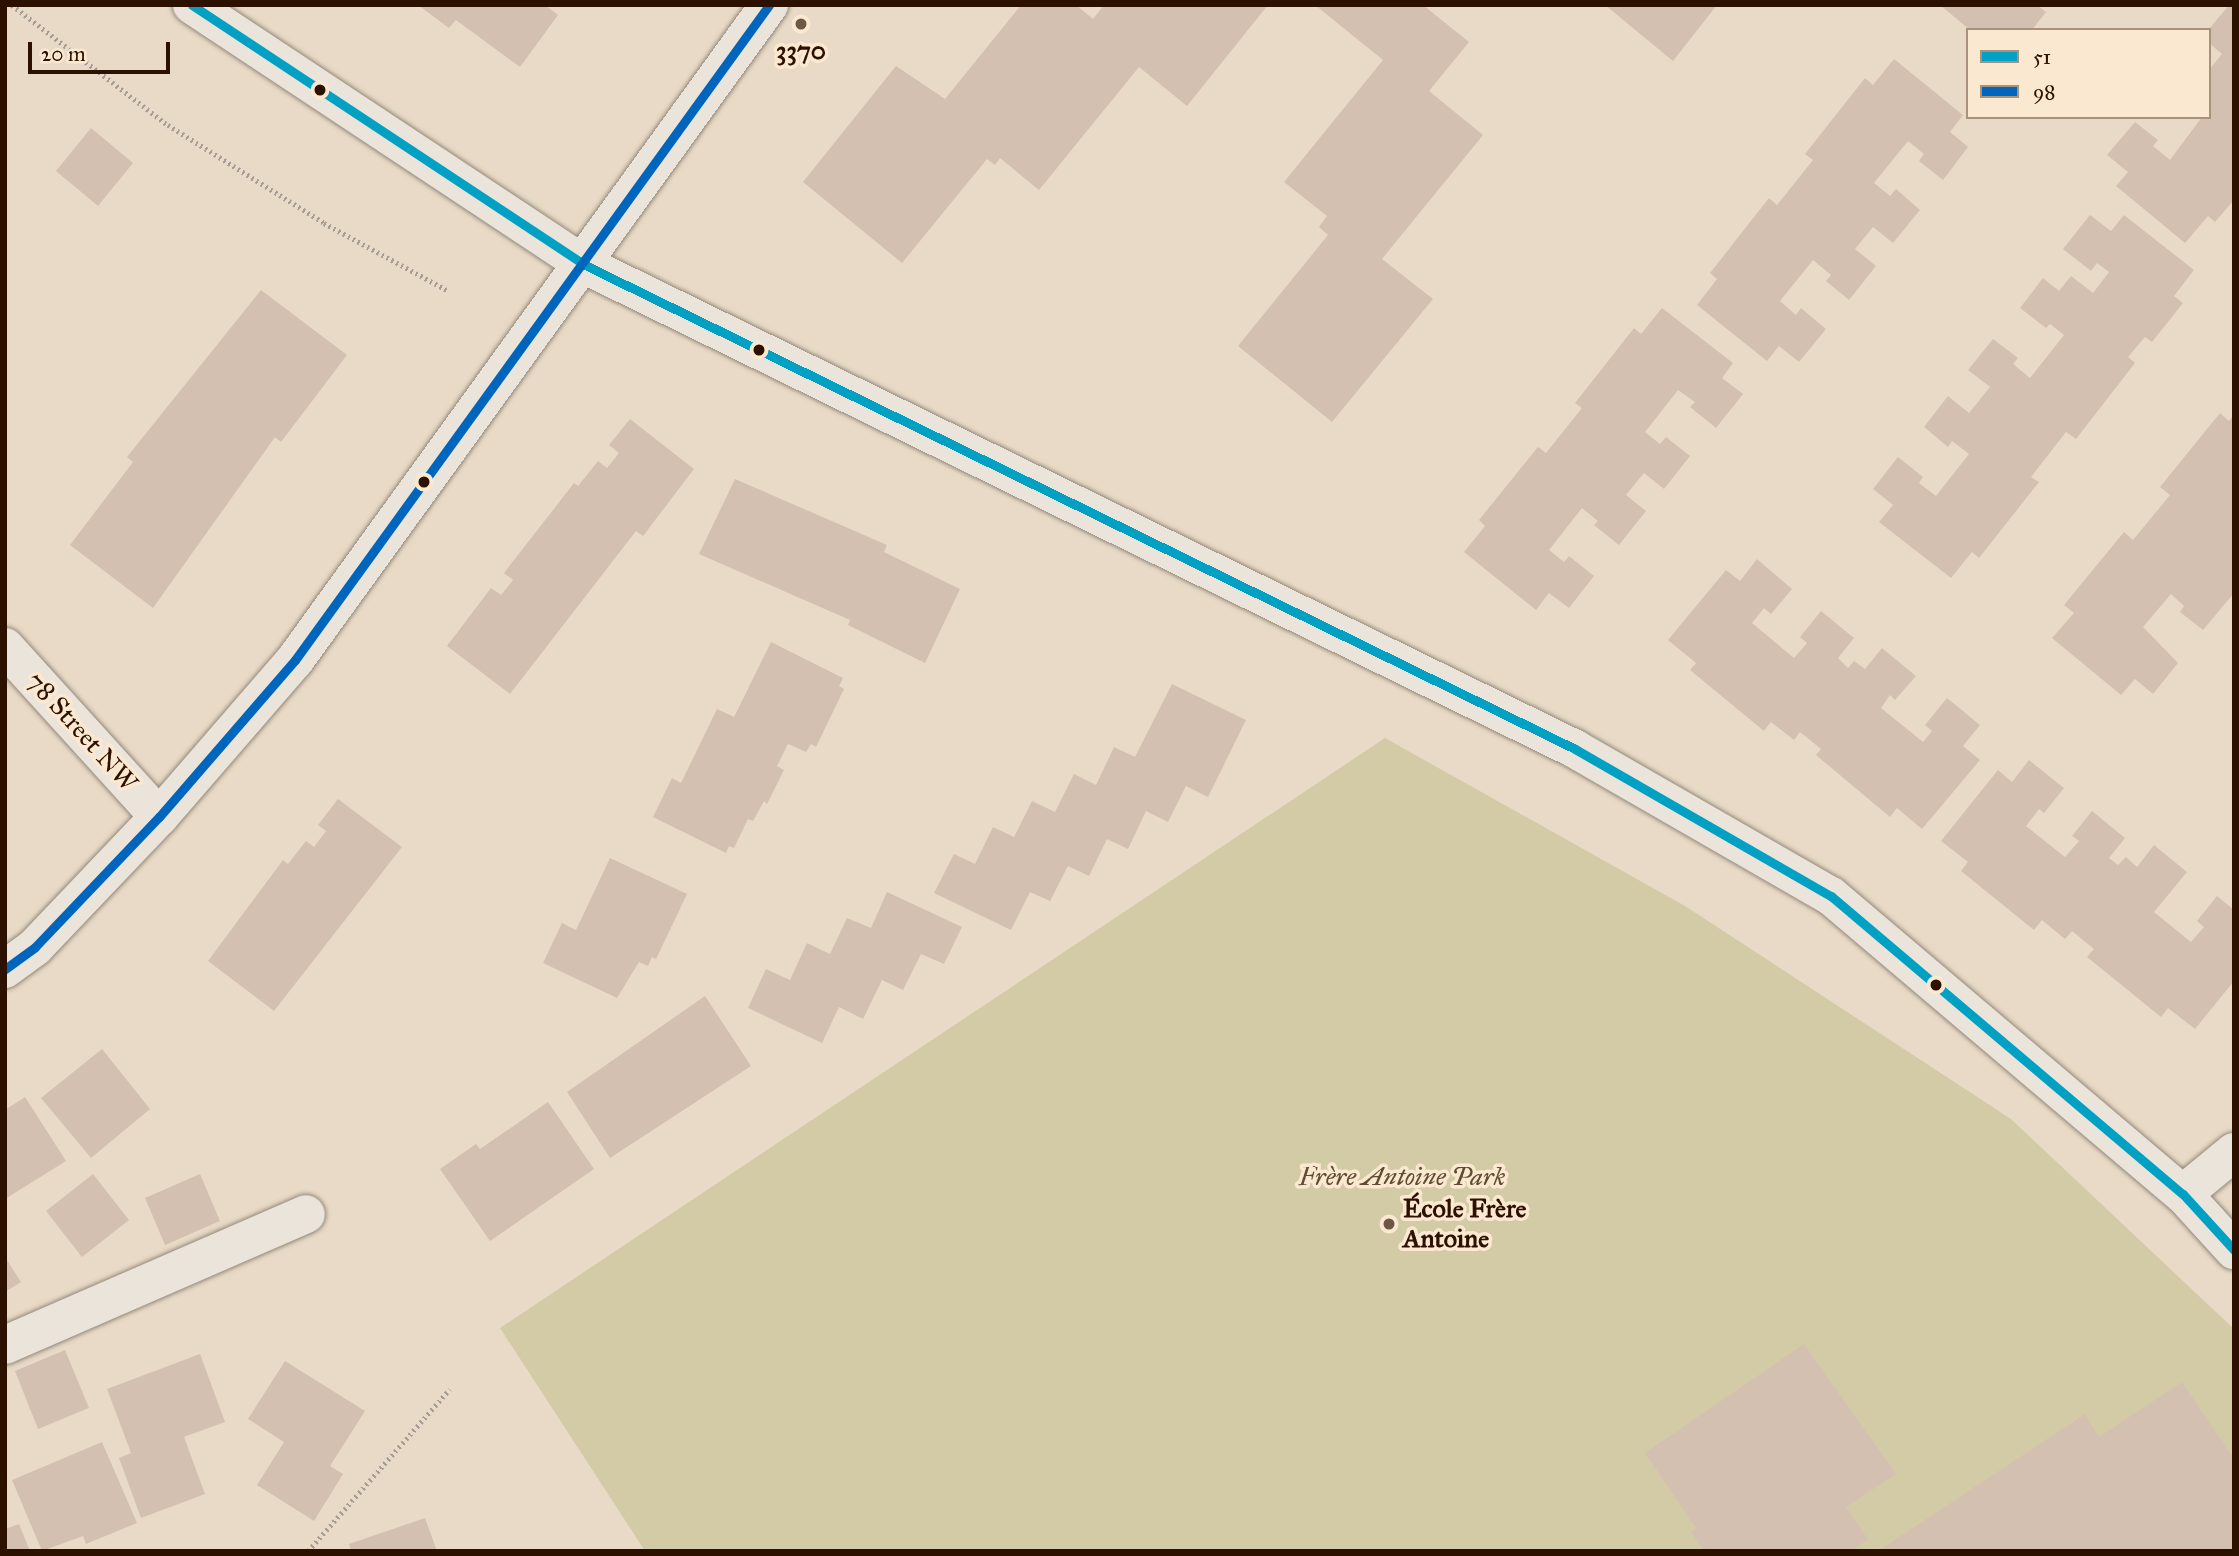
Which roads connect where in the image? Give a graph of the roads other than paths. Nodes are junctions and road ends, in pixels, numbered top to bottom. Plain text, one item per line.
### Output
1 (192, 5) edge
2 (769, 5) edge
3 (583, 264) junction
4 (5, 647) edge
5 (159, 817) junction
6 (5, 969) edge
7 (2234, 1152) edge
8 (2183, 1194) junction
9 (306, 1214) dead end
10 (2234, 1250) edge
11 (5, 1345) edge

1 - 3 street
2 - 3 street
3 - 5 street
3 - 8 street
4 - 5 street, 78 Street NW
5 - 6 street
7 - 8 street
8 - 10 street
9 - 11 street

